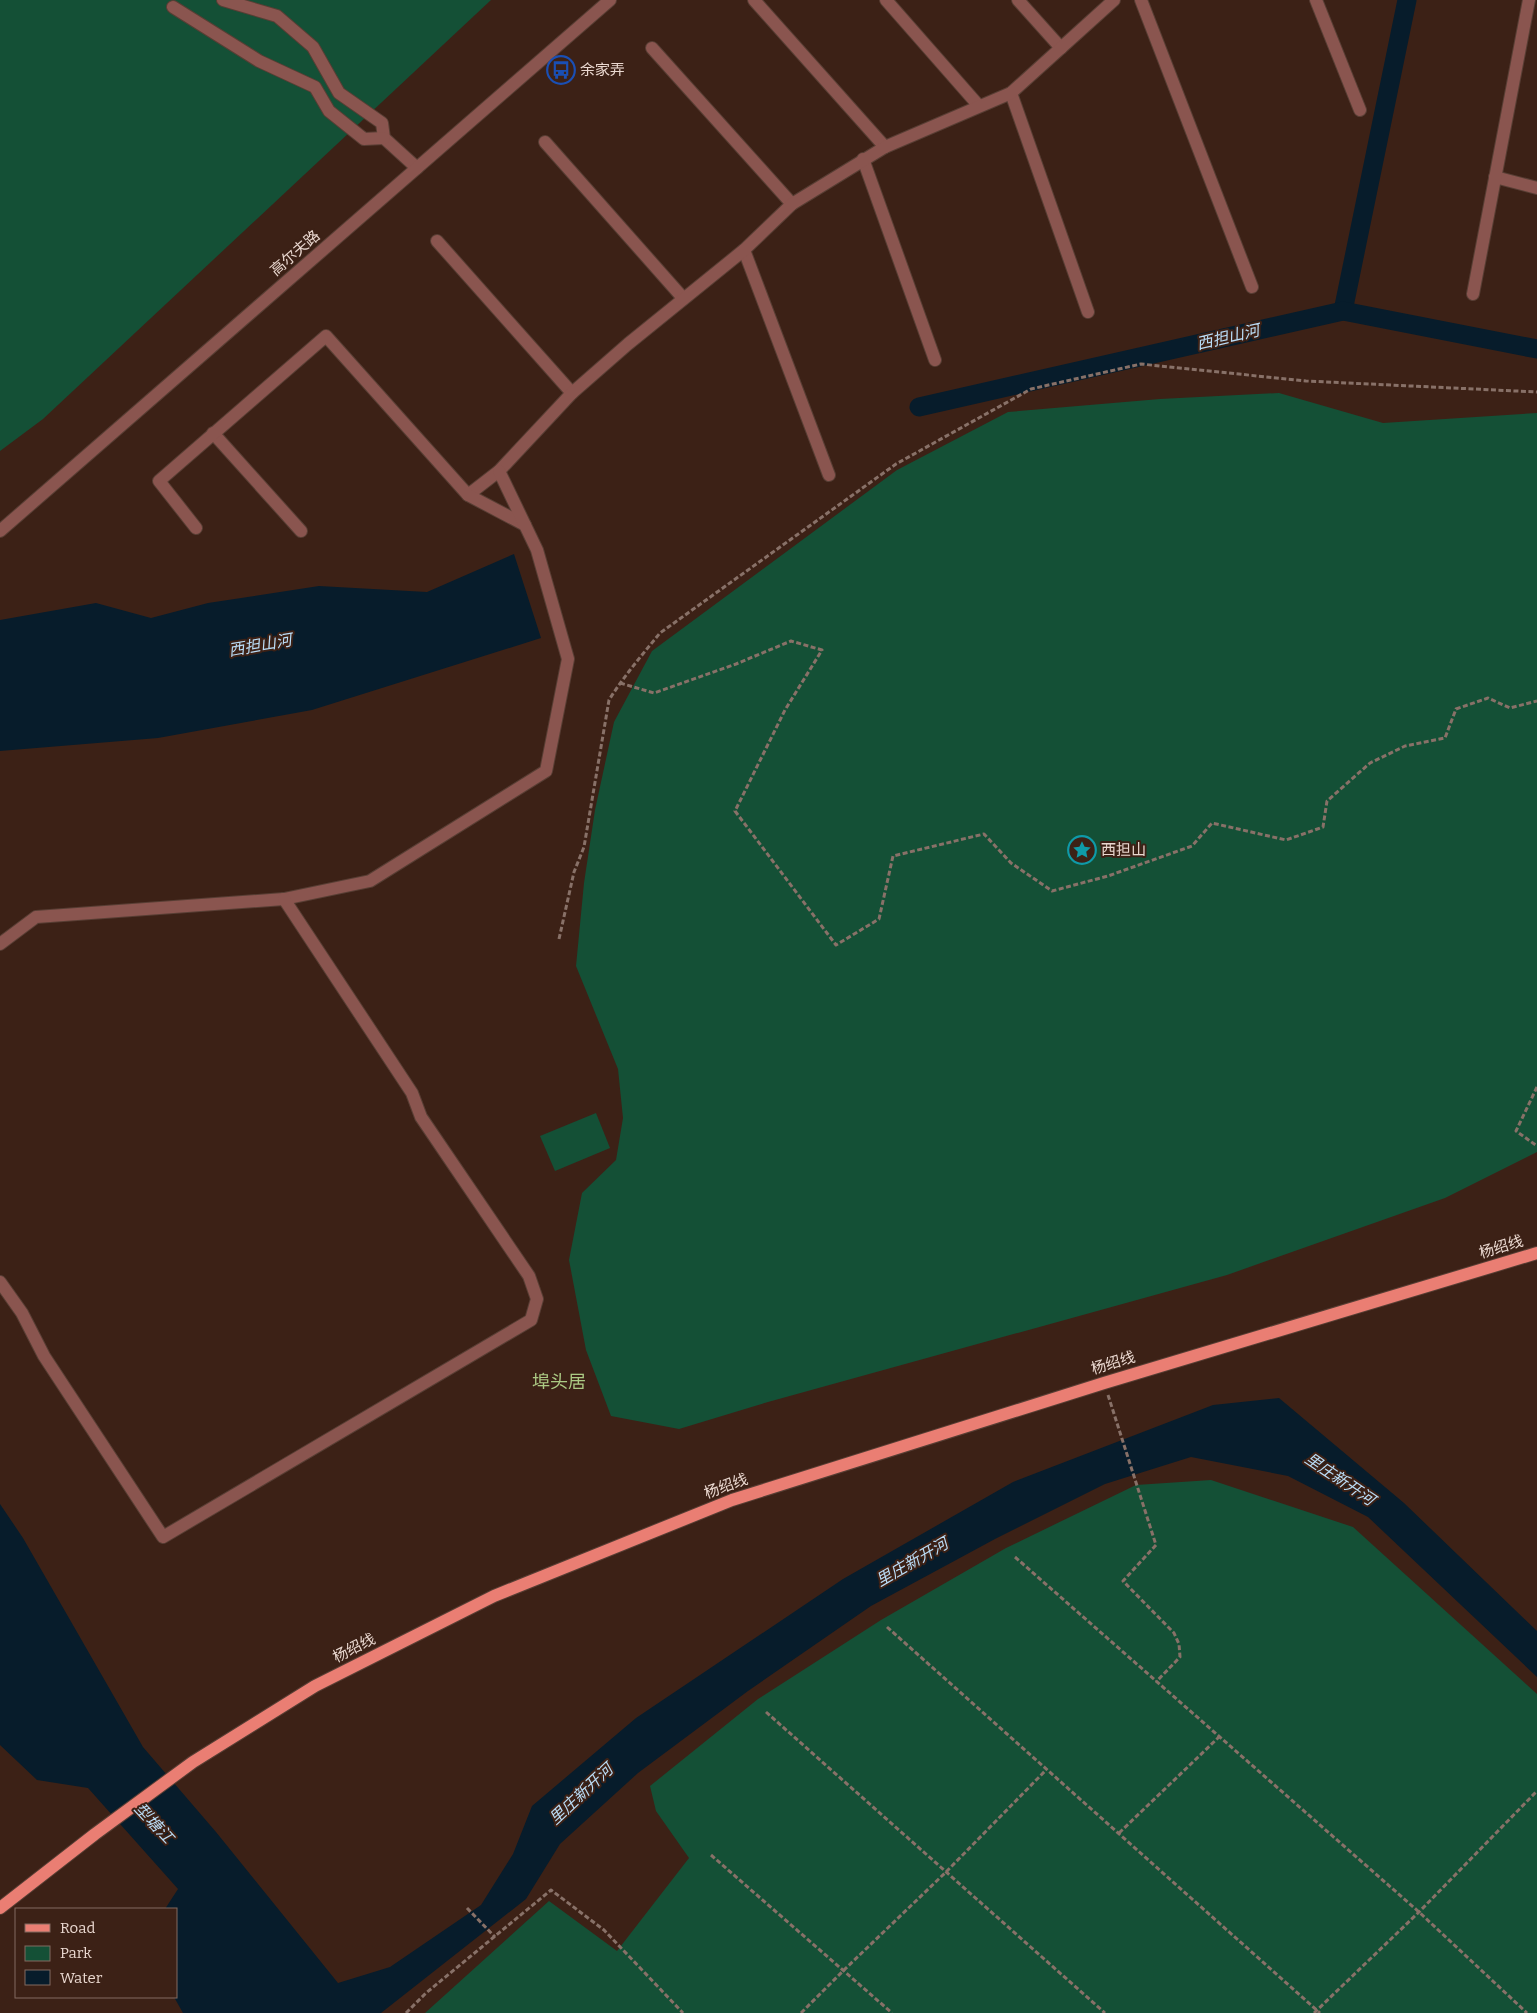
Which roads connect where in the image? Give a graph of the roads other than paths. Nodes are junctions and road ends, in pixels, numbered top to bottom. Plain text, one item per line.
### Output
1 (223, 0) edge
2 (610, 0) edge
3 (754, 0) edge
4 (886, 0) edge
5 (1018, 0) edge
6 (1114, 0) edge
7 (1141, 0) edge
8 (1316, 0) edge
9 (1529, 0) edge
10 (174, 7) dead end
11 (652, 48) dead end
12 (1061, 48) junction
13 (1011, 93) junction
14 (979, 106) junction
15 (1360, 110) dead end
16 (384, 138) junction
17 (545, 142) dead end
18 (885, 147) junction
19 (863, 159) junction
20 (417, 168) junction
21 (1495, 177) junction
22 (1537, 188) edge
23 (792, 204) junction
24 (437, 241) dead end
25 (744, 250) junction
26 (1252, 287) dead end
27 (1473, 294) dead end
28 (683, 298) junction
29 (1088, 312) dead end
30 (935, 360) dead end
31 (572, 393) junction
32 (213, 433) junction
33 (498, 471) junction
34 (829, 475) dead end
35 (468, 495) junction
36 (525, 525) junction
37 (196, 528) dead end
38 (0, 531) edge
39 (300, 532) dead end
40 (284, 899) junction
41 (0, 944) edge
42 (1537, 1254) edge
43 (0, 1282) edge
44 (0, 1908) edge

1 - 16 street
2 - 20 street, 高尔夫路
3 - 18 street
4 - 14 street
5 - 12 street
6 - 12 street
7 - 26 street
8 - 15 street
9 - 21 street
10 - 16 street
11 - 23 street
12 - 13 street
13 - 14 street
13 - 29 street
14 - 18 street
16 - 20 street
17 - 28 street
18 - 19 street
19 - 23 street
19 - 30 street
20 - 38 street, 高尔夫路
21 - 22 street
21 - 27 street
23 - 25 street
24 - 31 street
25 - 28 street
25 - 34 street
28 - 31 street
31 - 33 street
32 - 35 street
32 - 37 street
32 - 39 street
33 - 35 street
33 - 36 street
35 - 36 street
36 - 40 street
40 - 41 street
40 - 43 street
42 - 44 main road, 杨绍线

